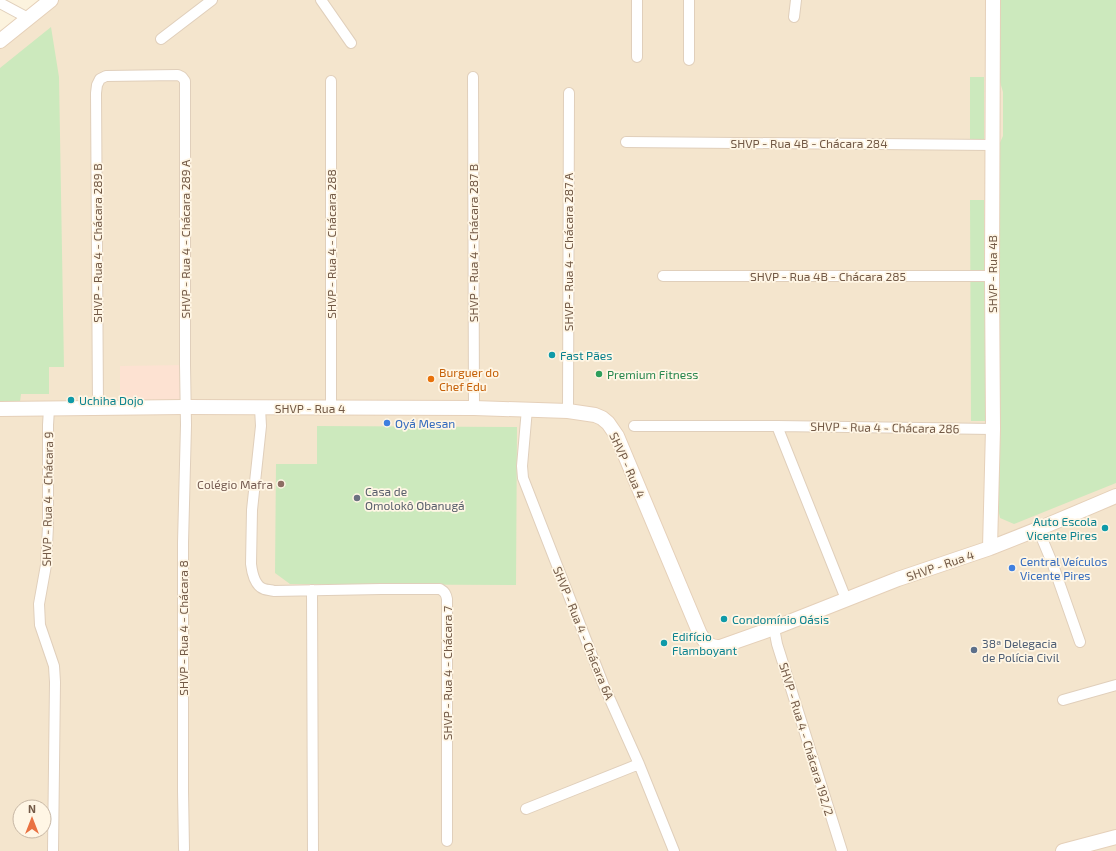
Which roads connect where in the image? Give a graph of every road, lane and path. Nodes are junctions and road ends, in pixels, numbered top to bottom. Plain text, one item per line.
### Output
1 (51, 0) edge
2 (212, 0) edge
3 (321, 0) edge
4 (637, 0) edge
5 (689, 0) edge
6 (796, 0) edge
7 (993, 0) edge
8 (0, 3) edge
9 (794, 17) dead end
10 (28, 18) junction
11 (161, 38) dead end
12 (0, 41) edge
13 (351, 43) dead end
14 (637, 58) dead end
15 (689, 60) dead end
16 (178, 75) joint
17 (473, 77) dead end
18 (331, 81) dead end
19 (569, 93) dead end
20 (626, 142) dead end
21 (992, 145) junction
22 (663, 276) dead end
23 (992, 278) junction
24 (186, 407) junction
25 (98, 408) junction
26 (260, 408) junction
27 (331, 408) junction
28 (474, 408) junction
29 (0, 409) edge
30 (49, 409) junction
31 (527, 409) junction
32 (568, 411) junction
33 (634, 426) dead end
34 (777, 426) junction
35 (993, 429) junction
36 (1116, 496) edge
37 (1038, 529) junction
38 (990, 548) junction
39 (312, 590) junction
40 (846, 599) junction
41 (774, 628) junction
42 (1080, 642) dead end
43 (1116, 685) edge
44 (1063, 700) dead end
45 (639, 764) junction
46 (526, 809) dead end
47 (1116, 837) edge
48 (447, 841) dead end
49 (184, 849) dead end
50 (53, 851) edge
51 (313, 851) edge
52 (674, 851) edge
53 (842, 851) edge
54 (1063, 851) edge

1 - 10 street
2 - 11 street
3 - 13 street
4 - 14 street
5 - 15 street
6 - 9 street
7 - 21 street, SHVP - Rua 4B
8 - 10 street
10 - 12 street
16 - 24 street, SHVP - Rua 4 - Chácara 289 A
16 - 25 street, SHVP - Rua 4 - Chácara 289 B
17 - 28 street, SHVP - Rua 4 - Chácara 287 B
18 - 27 street, SHVP - Rua 4 - Chácara 288
19 - 32 street, SHVP - Rua 4 - Chácara 287 A
20 - 21 street, SHVP - Rua 4B - Chácara 284
21 - 23 street, SHVP - Rua 4B
22 - 23 street, SHVP - Rua 4B - Chácara 285
23 - 35 street, SHVP - Rua 4B
24 - 25 street, SHVP - Rua 4
24 - 26 street, SHVP - Rua 4
24 - 49 street, SHVP - Rua 4 - Chácara 8
25 - 30 street, SHVP - Rua 4
26 - 27 street, SHVP - Rua 4
26 - 39 street, SHVP - Rua 4 - Chácara 7
27 - 28 street, SHVP - Rua 4
28 - 31 street, SHVP - Rua 4
29 - 30 street, SHVP - Rua 4
30 - 50 street, SHVP - Rua 4 - Chácara 9
31 - 32 street, SHVP - Rua 4
31 - 45 street, SHVP - Rua 4 - Chácara 6A
32 - 41 street, SHVP - Rua 4
33 - 34 street, SHVP - Rua 4 - Chácara 286
34 - 35 street, SHVP - Rua 4 - Chácara 286
34 - 40 street
35 - 38 street, SHVP - Rua 4B
36 - 37 street, SHVP - Rua 4
37 - 38 street, SHVP - Rua 4
37 - 42 street
38 - 40 street, SHVP - Rua 4
39 - 48 street, SHVP - Rua 4 - Chácara 7
39 - 51 street
40 - 41 street, SHVP - Rua 4
41 - 53 street, SHVP - Rua 4 - Chácara 192/2
43 - 44 street
45 - 46 street
45 - 52 street, SHVP - Rua 4 - Chácara 6A
47 - 54 street

